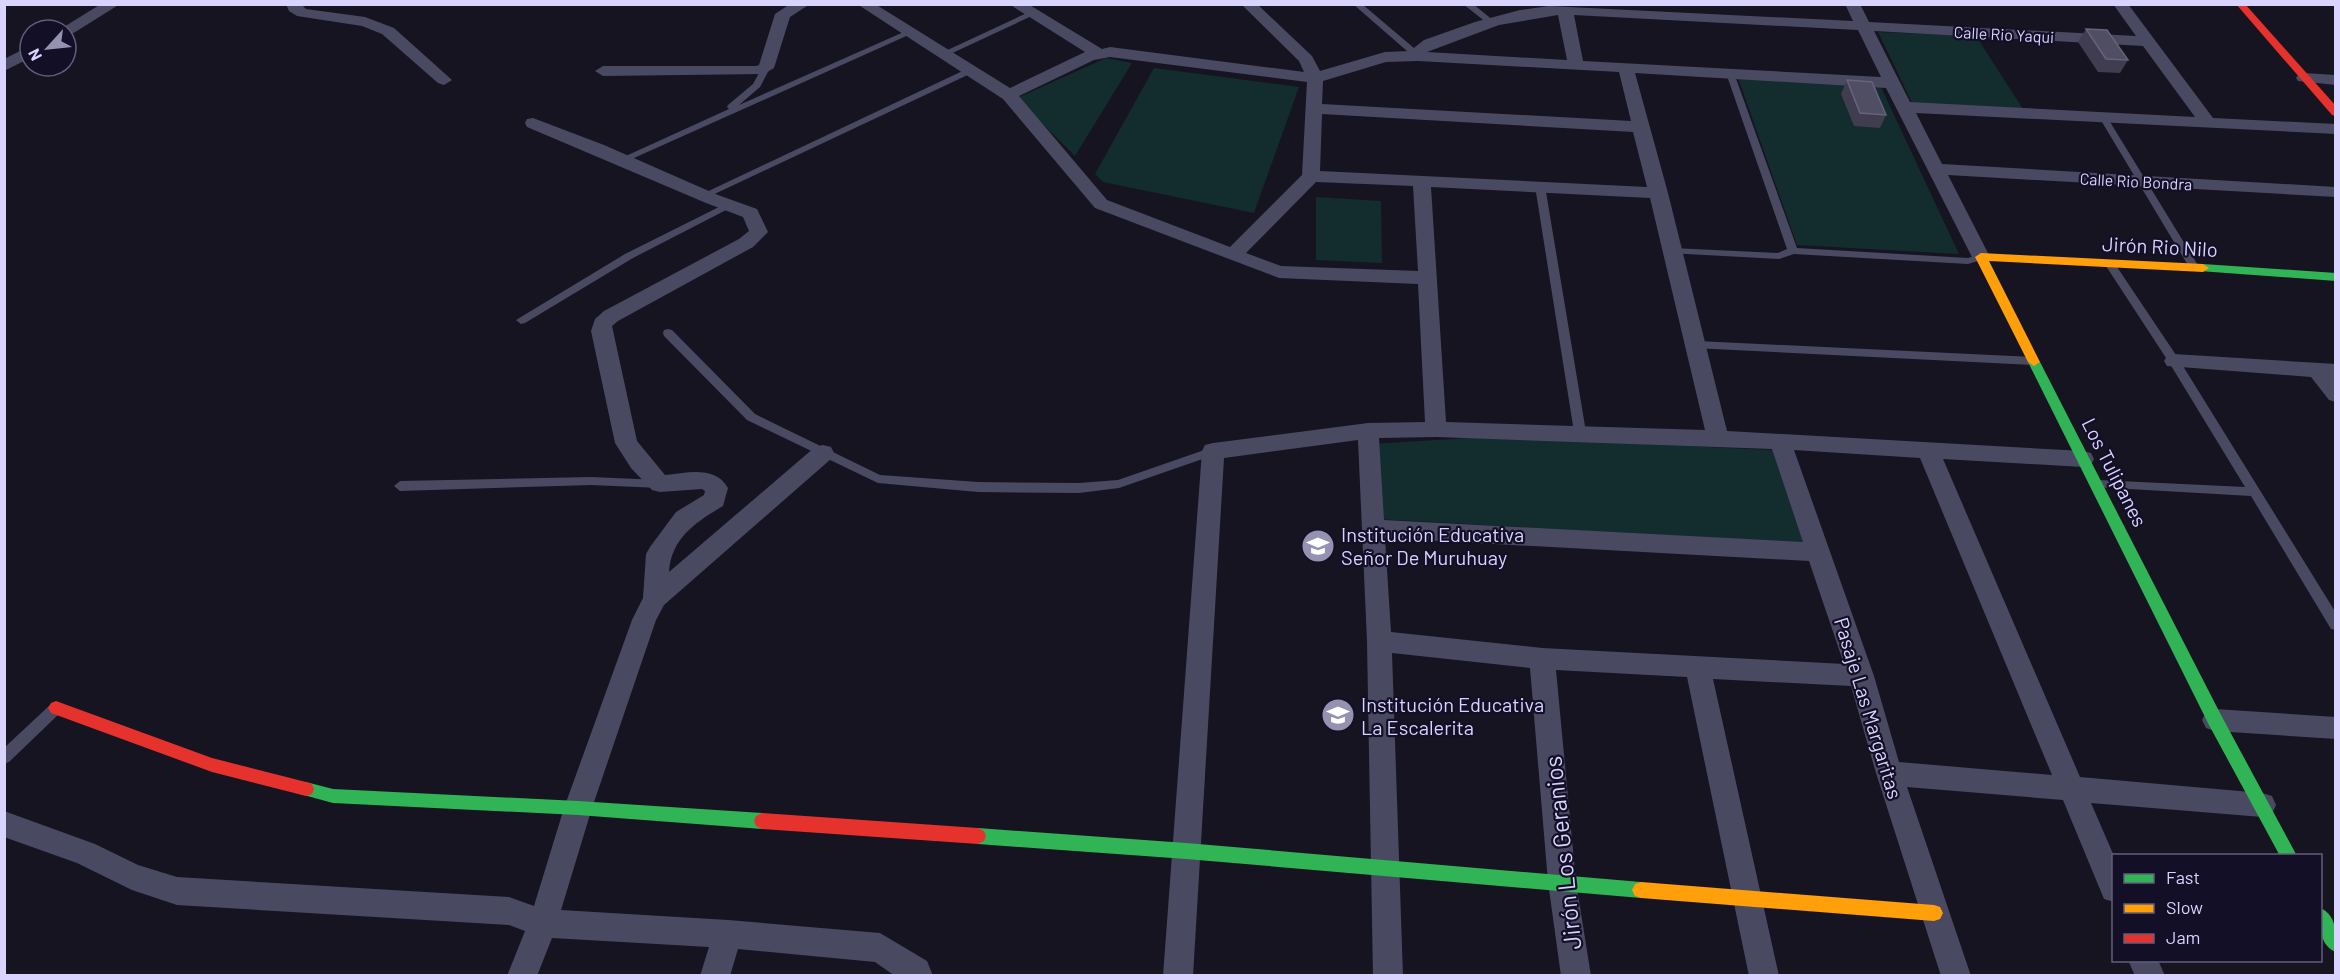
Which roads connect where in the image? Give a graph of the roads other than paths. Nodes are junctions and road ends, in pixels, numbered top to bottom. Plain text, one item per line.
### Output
1 (113, 4) edge
2 (293, 4) edge
3 (803, 4) edge
4 (864, 4) edge
5 (1016, 4) edge
6 (1248, 4) edge
7 (1357, 4) edge
8 (1467, 4) edge
9 (1754, 4) edge
10 (1851, 4) edge
11 (2120, 4) edge
12 (2240, 4) edge
13 (1568, 7) edge
14 (1032, 14) junction
15 (1490, 21) junction
16 (1762, 21) junction
17 (78, 24) edge
18 (1863, 27) junction
19 (909, 33) junction
20 (2145, 41) junction
21 (1098, 53) junction
22 (944, 54) junction
23 (1418, 56) junction
24 (18, 58) edge
25 (1576, 64) junction
26 (4, 66) edge
27 (1625, 66) junction
28 (766, 68) junction
29 (971, 70) junction
30 (603, 71) dead end
31 (1730, 73) junction
32 (1315, 78) junction
33 (2304, 78) junction
34 (444, 80) dead end
35 (2336, 80) edge
36 (1892, 83) junction
37 (1009, 95) junction
38 (2332, 106) edge
39 (1904, 107) junction
40 (1314, 109) junction
41 (722, 116) junction
42 (2103, 117) junction
43 (2208, 122) junction
44 (533, 123) dead end
45 (1641, 127) junction
46 (2336, 129) edge
47 (622, 160) junction
48 (1936, 169) junction
49 (1311, 176) junction
50 (1422, 180) junction
51 (2143, 182) junction
52 (1540, 186) junction
53 (2336, 192) edge
54 (1659, 193) junction
55 (703, 196) junction
56 (727, 206) junction
57 (1672, 251) junction
58 (1793, 252) junction
59 (1233, 255) junction
60 (1981, 257) junction
61 (2109, 263) junction
62 (2194, 267) junction
63 (2336, 277) edge
64 (1429, 278) junction
65 (521, 320) dead end
66 (668, 333) dead end
67 (1697, 345) junction
68 (2034, 361) junction
69 (2174, 361) junction
70 (2326, 370) edge
71 (2336, 395) edge
72 (1436, 429) junction
73 (1368, 431) junction
74 (1580, 432) junction
75 (1718, 438) junction
76 (1780, 441) junction
77 (1928, 450) junction
78 (1213, 451) junction
79 (823, 453) junction
80 (2083, 459) junction
81 (660, 484) junction
82 (2097, 484) junction
83 (400, 486) dead end
84 (2253, 492) junction
85 (1373, 528) junction
86 (1818, 552) junction
87 (655, 598) junction
88 (2336, 625) edge
89 (1379, 641) junction
90 (1542, 659) junction
91 (1698, 668) junction
92 (1861, 676) junction
93 (56, 708) joint
94 (2215, 720) junction
95 (2336, 728) edge
96 (4, 758) edge
97 (1889, 773) junction
98 (2071, 788) junction
99 (2262, 805) junction
100 (578, 808) junction
101 (4, 824) edge
102 (1186, 851) junction
103 (2288, 854) edge
104 (1384, 867) junction
105 (1562, 882) junction
106 (2112, 884) edge
107 (1747, 899) junction
108 (1934, 913) junction
109 (2322, 920) edge
110 (543, 923) junction
111 (728, 934) junction
112 (2336, 944) edge
113 (522, 975) edge
114 (715, 975) edge
115 (918, 975) edge
116 (1178, 975) edge
117 (1388, 975) edge
118 (1576, 975) edge
119 (1764, 975) edge
120 (1956, 975) edge

1 - 17 street
2 - 34 street
3 - 28 street
4 - 19 street
5 - 14 street
6 - 32 street
7 - 23 lane
8 - 15 lane
9 - 16 street
10 - 18 street, Los Tulipanes
11 - 20 street
12 - 33 street
13 - 15 street, Calle Rio Yaqui
13 - 16 street, Calle Rio Yaqui
13 - 25 street
14 - 21 street
14 - 22 lane
15 - 23 street, Calle Rio Yaqui
16 - 18 street, Calle Rio Yaqui
18 - 20 street, Calle Rio Yaqui
18 - 36 street, Los Tulipanes
19 - 22 street
19 - 41 lane
20 - 43 street
21 - 32 street
21 - 37 street
22 - 29 street
23 - 25 street
23 - 32 street
24 - 26 street
25 - 27 street
27 - 31 street
27 - 45 street
28 - 30 street
28 - 41 lane
29 - 37 street
29 - 55 lane
31 - 36 street
31 - 58 lane
32 - 40 street
33 - 35 street
33 - 38 street
36 - 39 street, Los Tulipanes
37 - 59 street
39 - 42 street
39 - 48 street, Los Tulipanes
40 - 45 street
40 - 49 street
41 - 47 lane
42 - 43 street
42 - 51 lane
43 - 46 street
44 - 47 street
45 - 54 street
47 - 55 street
48 - 51 street, Calle Rio Bondra
48 - 60 street, Los Tulipanes
49 - 50 street
49 - 59 street
50 - 52 street
50 - 64 street
51 - 53 street, Calle Rio Bondra
51 - 62 lane
52 - 54 street
52 - 74 lane
54 - 57 street
55 - 56 street
56 - 65 lane
56 - 81 street
57 - 58 lane
57 - 67 street
58 - 60 lane
59 - 64 street
60 - 61 street, Jirón Rio Nilo
60 - 68 street, Los Tulipanes
61 - 62 street, Jirón Rio Nilo
61 - 69 lane
62 - 63 street, Jirón Rio Nilo
64 - 72 street
66 - 79 lane
67 - 68 lane
67 - 75 street
68 - 80 street, Los Tulipanes
69 - 70 street
69 - 84 lane
70 - 71 street
72 - 73 street
72 - 74 street
73 - 78 street
73 - 85 street
74 - 75 street
75 - 76 street
76 - 77 street
76 - 86 street, Pasaje Las Margaritas
77 - 80 street
77 - 98 street
78 - 79 lane
78 - 102 street
79 - 87 street
80 - 82 street, Los Tulipanes
81 - 83 lane
81 - 87 street
82 - 84 lane
82 - 94 street, Los Tulipanes
84 - 88 lane
85 - 86 street
85 - 89 street
86 - 92 street, Pasaje Las Margaritas
87 - 100 street
89 - 90 street
89 - 104 street
90 - 91 street
90 - 105 street, Jirón Los Geranios
91 - 92 street
91 - 107 street
92 - 97 street, Pasaje Las Margaritas
93 - 96 lane
93 - 100 street
94 - 95 street
94 - 99 street, Los Tulipanes
97 - 98 street
97 - 108 street, Pasaje Las Margaritas
98 - 99 street
98 - 106 street
99 - 103 street, Los Tulipanes
100 - 102 street
100 - 110 street
101 - 110 street
102 - 104 street
102 - 116 street
104 - 105 street
104 - 117 street
105 - 107 street
105 - 118 street, Jirón Los Geranios
107 - 108 street
107 - 119 street
108 - 120 street, Pasaje Las Margaritas
109 - 112 street
110 - 111 street
110 - 113 street
111 - 114 street
111 - 115 street

